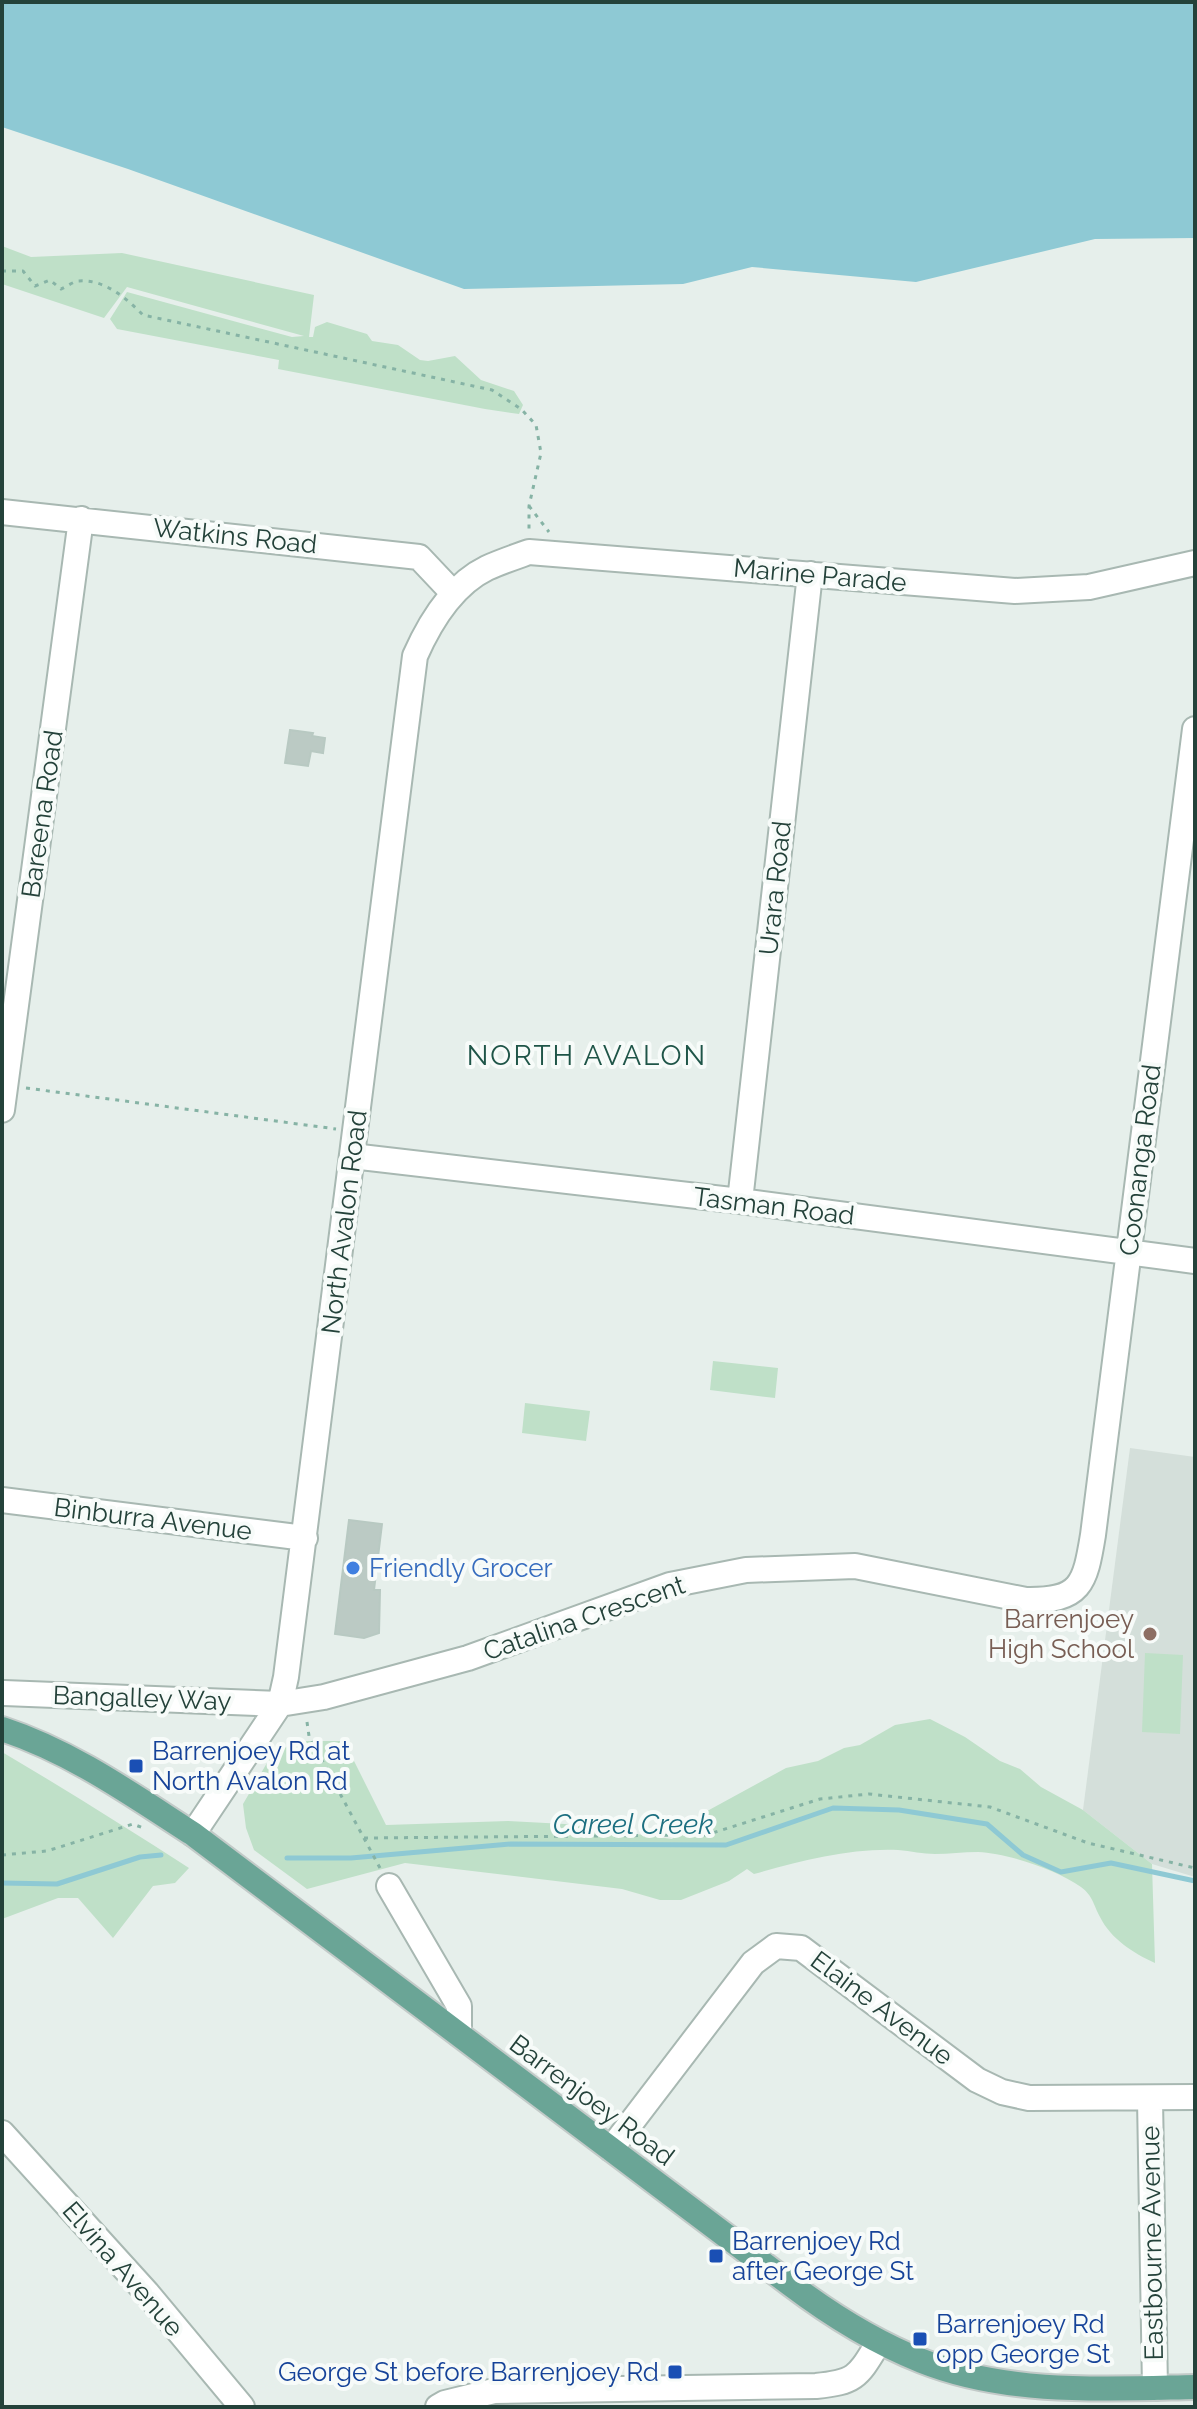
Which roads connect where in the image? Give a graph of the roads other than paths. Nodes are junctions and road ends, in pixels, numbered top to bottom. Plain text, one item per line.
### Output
1 (2, 512) edge
2 (81, 519) junction
3 (1195, 563) edge
4 (810, 574) junction
5 (453, 593) junction
6 (1195, 729) edge
7 (1187, 863) edge
8 (4, 1098) edge
9 (354, 1144) junction
10 (740, 1201) junction
11 (1128, 1253) junction
12 (1195, 1261) edge
13 (2, 1500) edge
14 (305, 1538) junction
15 (1077, 1588) joint
16 (4, 1693) edge
17 (280, 1704) junction
18 (2, 1729) edge
19 (193, 1834) junction
20 (384, 1877) road end
21 (459, 2034) junction
22 (1195, 2097) edge
23 (1150, 2099) junction
24 (2, 2133) edge
25 (611, 2149) junction
26 (879, 2342) junction
27 (1195, 2387) edge
28 (1155, 2388) junction
29 (242, 2407) edge
30 (438, 2407) edge

1 - 2 street, Watkins Road
2 - 5 street, Watkins Road
2 - 8 street, Bareena Road
3 - 4 street, Marine Parade
4 - 5 street, Marine Parade
4 - 10 street, Urara Road
5 - 9 street, North Avalon Road
6 - 7 street, Coonanga Road
7 - 11 street, Coonanga Road
9 - 10 street, Tasman Road
9 - 14 street, North Avalon Road
10 - 11 street, Tasman Road
11 - 12 street, Tasman Road
11 - 15 street, Coonanga Road
13 - 14 street, Binburra Avenue
14 - 17 street, North Avalon Road
15 - 17 street, Catalina Crescent
16 - 17 street, Bangalley Way
17 - 19 street, North Avalon Road
18 - 19 main road, Barrenjoey Road
19 - 21 main road, Barrenjoey Road
20 - 21 street
21 - 25 main road, Barrenjoey Road
22 - 23 street, Elaine Avenue
23 - 25 street, Elaine Avenue
23 - 28 street, Eastbourne Avenue
24 - 29 street, Elvina Avenue
25 - 26 main road, Barrenjoey Road
26 - 28 main road, Barrenjoey Road
26 - 30 street
27 - 28 main road, Barrenjoey Road

